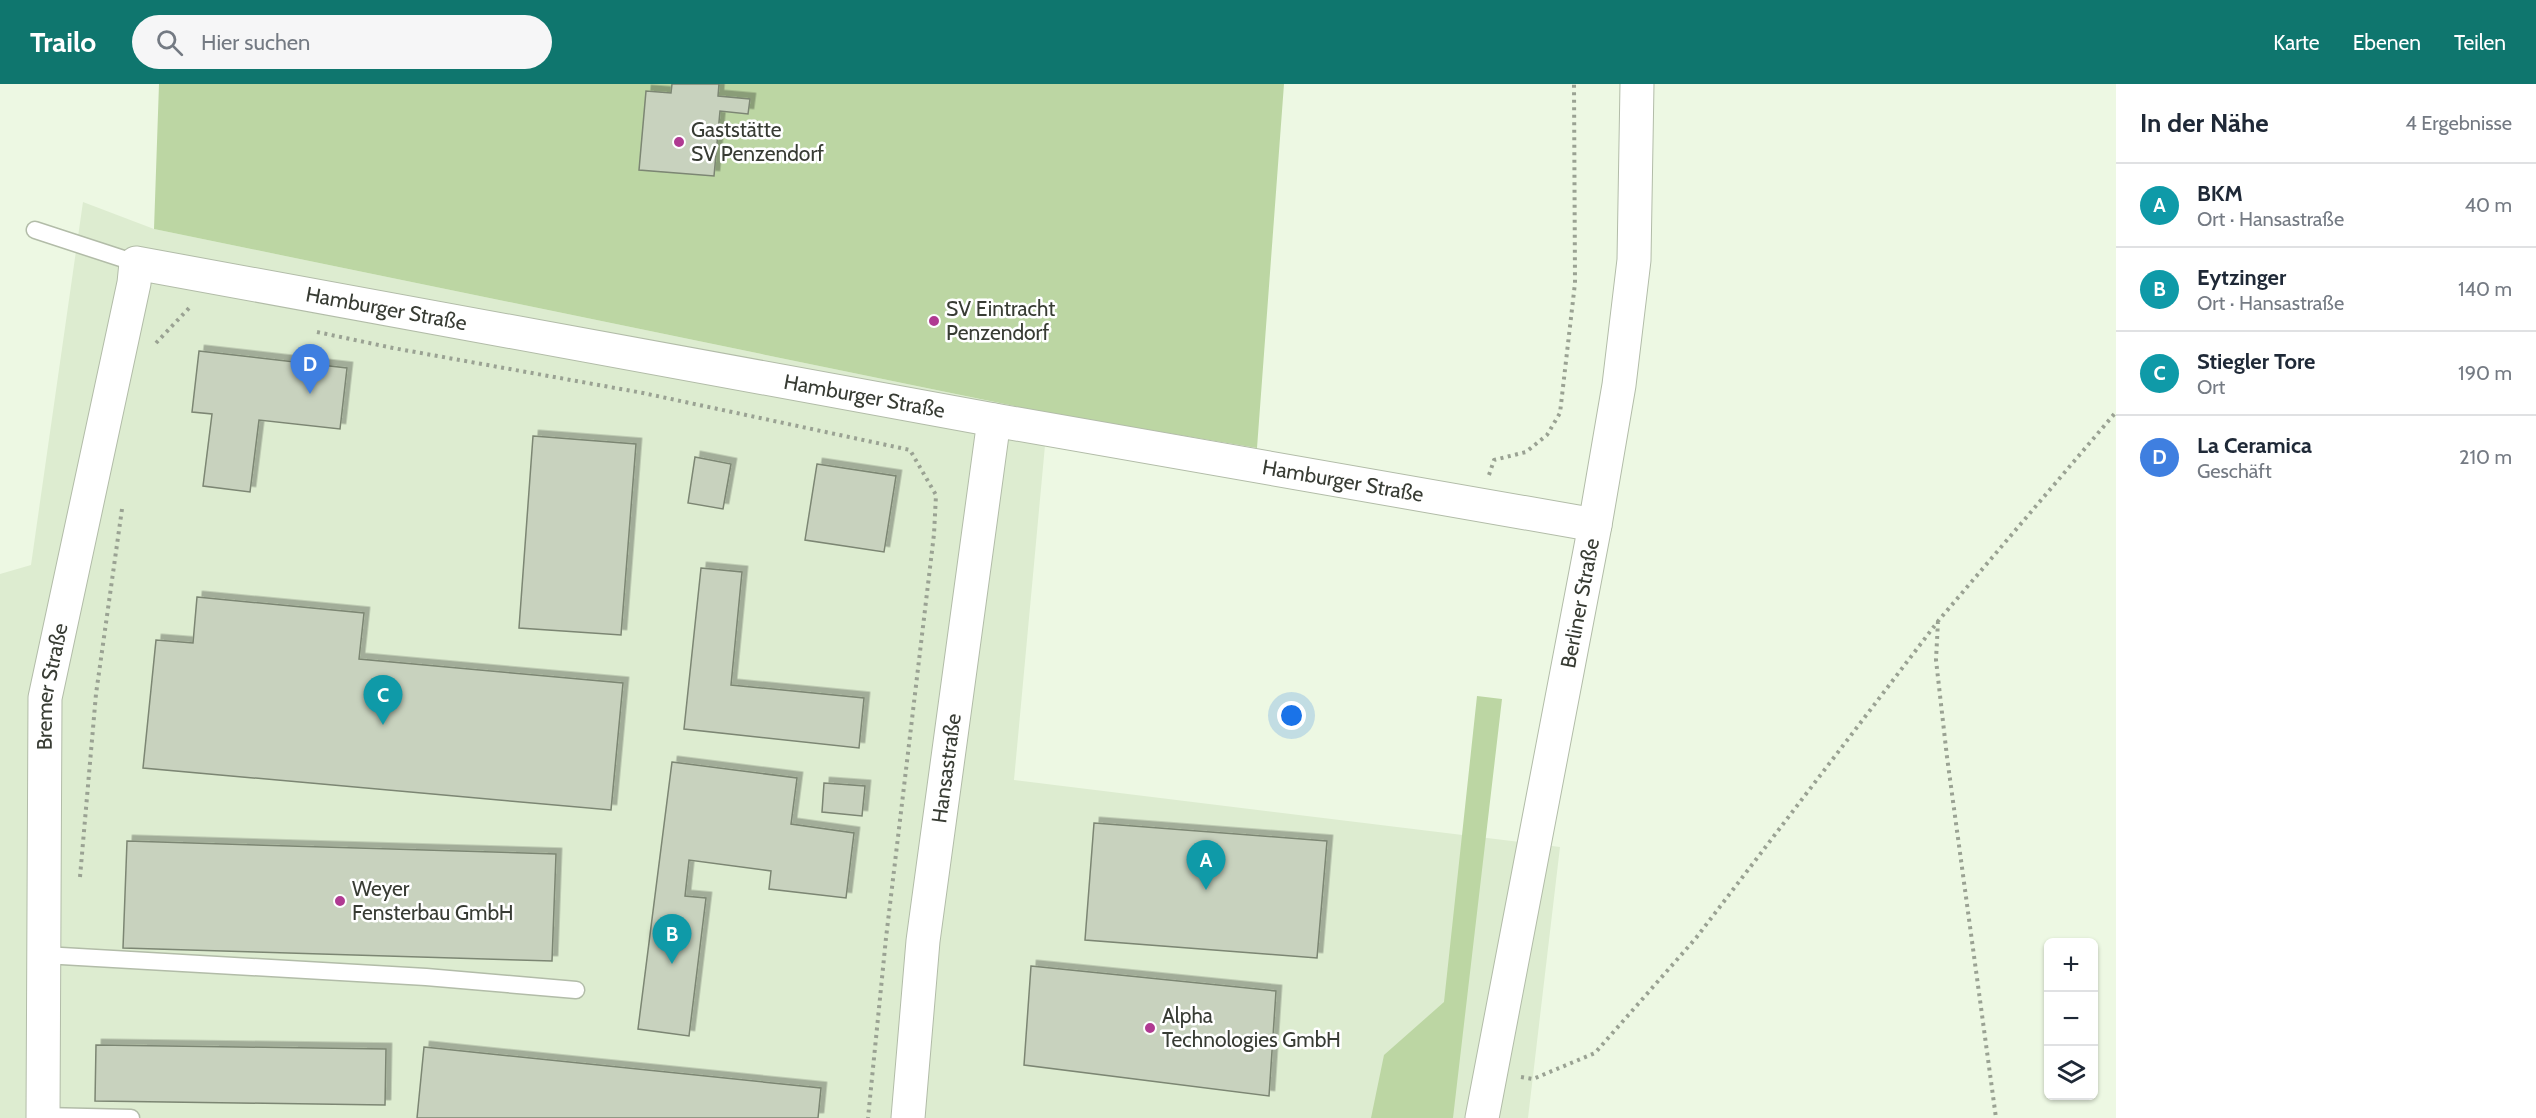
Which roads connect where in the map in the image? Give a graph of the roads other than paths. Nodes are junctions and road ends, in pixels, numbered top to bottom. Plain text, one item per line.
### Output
1 (1636, 84) edge
2 (35, 230) dead end
3 (136, 263) junction
4 (994, 420) junction
5 (1595, 525) junction
6 (44, 955) junction
7 (576, 990) dead end
8 (43, 1117) edge
9 (131, 1118) edge
10 (908, 1118) edge
11 (1482, 1118) edge

1 - 5 street, Berliner Straße
2 - 3 lane
3 - 4 street, Hamburger Straße
3 - 6 street, Bremer Straße
4 - 5 street, Hamburger Straße
4 - 10 street, Hansastraße
5 - 11 street, Berliner Straße
6 - 7 lane
6 - 8 street, Bremer Straße
8 - 9 lane

